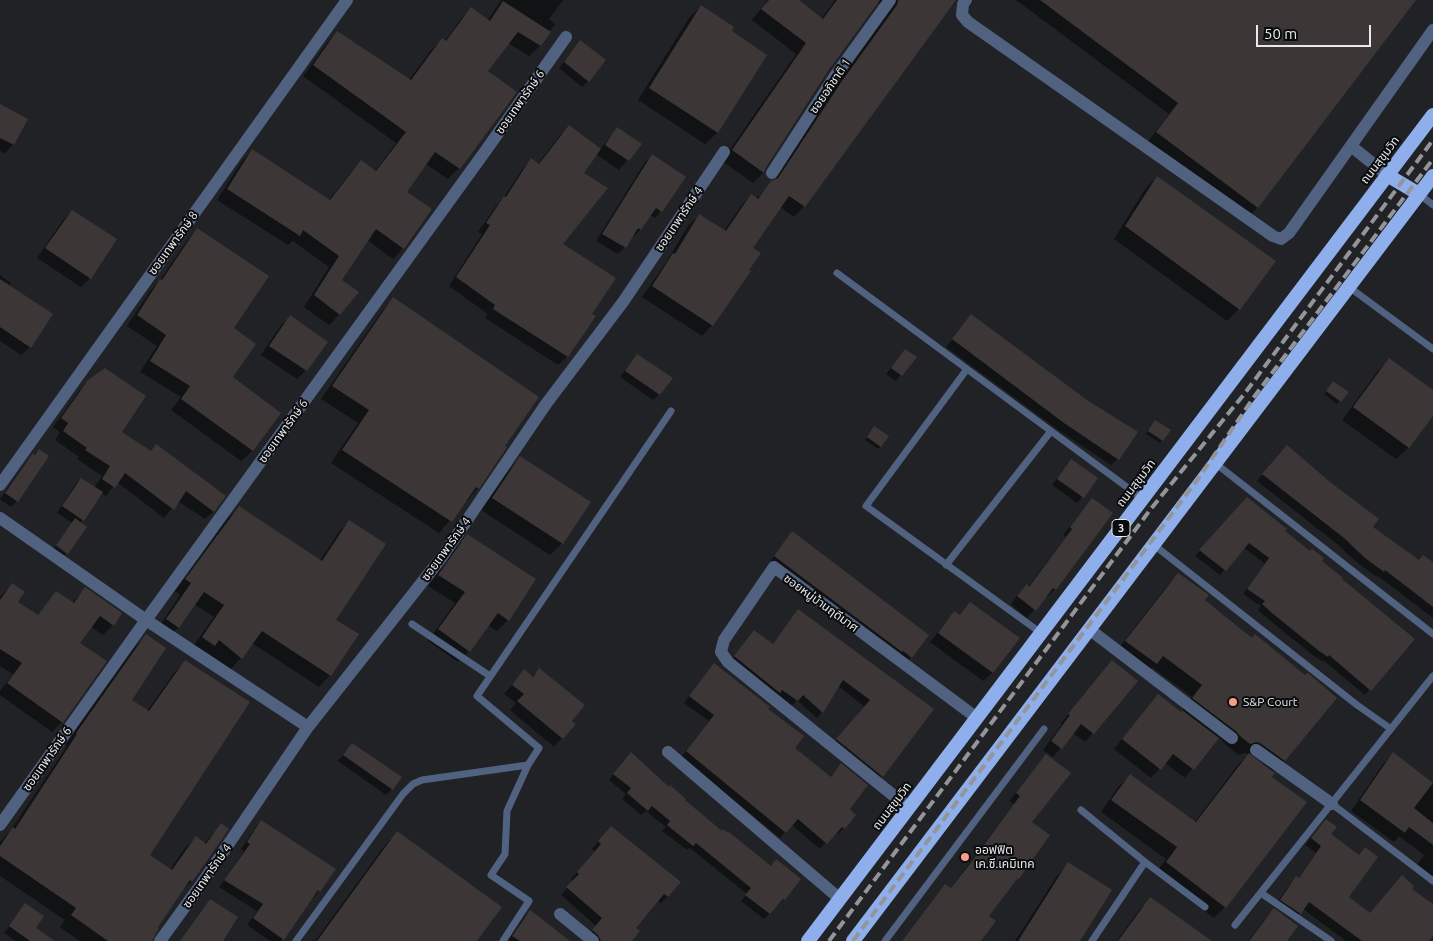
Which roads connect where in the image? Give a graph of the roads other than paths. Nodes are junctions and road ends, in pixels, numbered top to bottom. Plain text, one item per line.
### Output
1 (346, 0) edge
2 (890, 0) edge
3 (966, 0) edge
4 (1433, 30) edge
5 (566, 36) dead end
6 (1433, 115) edge
7 (1351, 146) junction
8 (724, 152) dead end
9 (772, 173) dead end
10 (1387, 175) junction
11 (1433, 176) edge
12 (1420, 194) junction
13 (1433, 205) edge
14 (837, 273) dead end
15 (1349, 287) junction
16 (1433, 349) edge
17 (967, 369) junction
18 (671, 411) dead end
19 (1051, 431) junction
20 (1215, 462) junction
21 (0, 485) edge
22 (1142, 499) junction
23 (0, 518) edge
24 (1154, 544) junction
25 (946, 565) junction
26 (146, 620) junction
27 (412, 624) dead end
28 (1089, 629) junction
29 (1041, 634) junction
30 (1433, 634) edge
31 (490, 676) junction
32 (1433, 676) edge
33 (977, 718) junction
34 (308, 727) junction
35 (1044, 729) dead end
36 (1391, 729) junction
37 (1232, 738) dead end
38 (1256, 750) dead end
39 (668, 752) dead end
40 (528, 765) junction
41 (1332, 804) junction
42 (909, 808) junction
43 (1081, 810) dead end
44 (0, 825) edge
45 (1145, 862) junction
46 (1433, 881) edge
47 (1261, 893) junction
48 (840, 899) junction
49 (1205, 907) dead end
50 (560, 914) dead end
51 (1235, 925) dead end
52 (160, 941) edge
53 (296, 941) edge
54 (503, 941) edge
55 (593, 941) edge
56 (808, 941) edge
57 (853, 941) edge
58 (885, 941) edge
59 (1092, 941) edge
60 (1331, 941) edge

1 - 21 street, ซอยเทพารักษ์ 8
2 - 9 street, ซอยอภิชาติ 1
3 - 7 street
4 - 7 street
5 - 26 street, ซอยเทพารักษ์ 6
6 - 10 highway, ถนนสุขุมวิท / 3
7 - 10 street
8 - 34 street, ซอยเทพารักษ์ 4
10 - 12 highway
10 - 22 highway, ถนนสุขุมวิท / 3
11 - 12 highway
12 - 13 lane
12 - 15 highway
14 - 17 lane
15 - 16 lane
15 - 20 highway
17 - 19 lane
17 - 25 lane
18 - 31 lane
19 - 22 lane
19 - 25 lane
20 - 24 highway
20 - 30 lane
22 - 29 highway, ถนนสุขุมวิท / 3
23 - 26 street
24 - 28 highway
24 - 36 lane
25 - 29 lane
26 - 34 street
26 - 44 street, ซอยเทพารักษ์ 6
27 - 31 lane
28 - 37 street
28 - 57 highway
29 - 33 highway, ถนนสุขุมวิท / 3
31 - 40 lane
32 - 36 lane
33 - 42 highway, ถนนสุขุมวิท / 3
33 - 42 street, ซอยหมู่บ้านฤดีมาศ
34 - 52 street, ซอยเทพารักษ์ 4
35 - 58 lane
36 - 41 lane
38 - 41 street
39 - 48 street
40 - 53 lane
40 - 54 lane
41 - 46 lane
41 - 47 lane
42 - 48 highway, ถนนสุขุมวิท / 3
43 - 45 lane
45 - 49 lane
45 - 59 lane
47 - 51 lane
47 - 60 lane
48 - 56 highway, ถนนสุขุมวิท / 3
50 - 55 street

